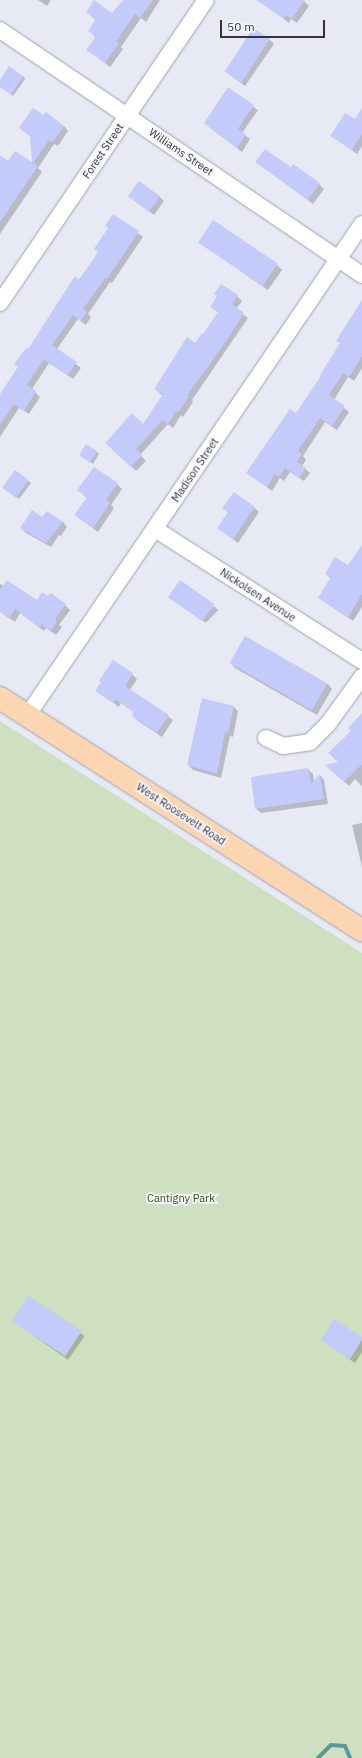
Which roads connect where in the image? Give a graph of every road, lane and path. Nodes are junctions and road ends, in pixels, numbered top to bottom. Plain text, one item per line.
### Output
1 (206, 0) edge
2 (0, 30) edge
3 (127, 116) junction
4 (362, 224) edge
5 (338, 259) junction
6 (362, 275) edge
7 (0, 303) edge
8 (155, 529) junction
9 (362, 661) edge
10 (362, 677) edge
11 (0, 698) edge
12 (28, 716) junction
13 (266, 738) dead end
14 (362, 930) edge

1 - 3 street, Forest Street
2 - 3 street, Williams Street
3 - 5 street, Williams Street
3 - 7 street, Forest Street
4 - 5 street, Madison Street
5 - 6 street, Williams Street
5 - 8 street, Madison Street
8 - 9 street, Nickolsen Avenue
8 - 12 street, Madison Street
10 - 13 street
11 - 12 main road, West Roosevelt Road
12 - 14 main road, West Roosevelt Road

